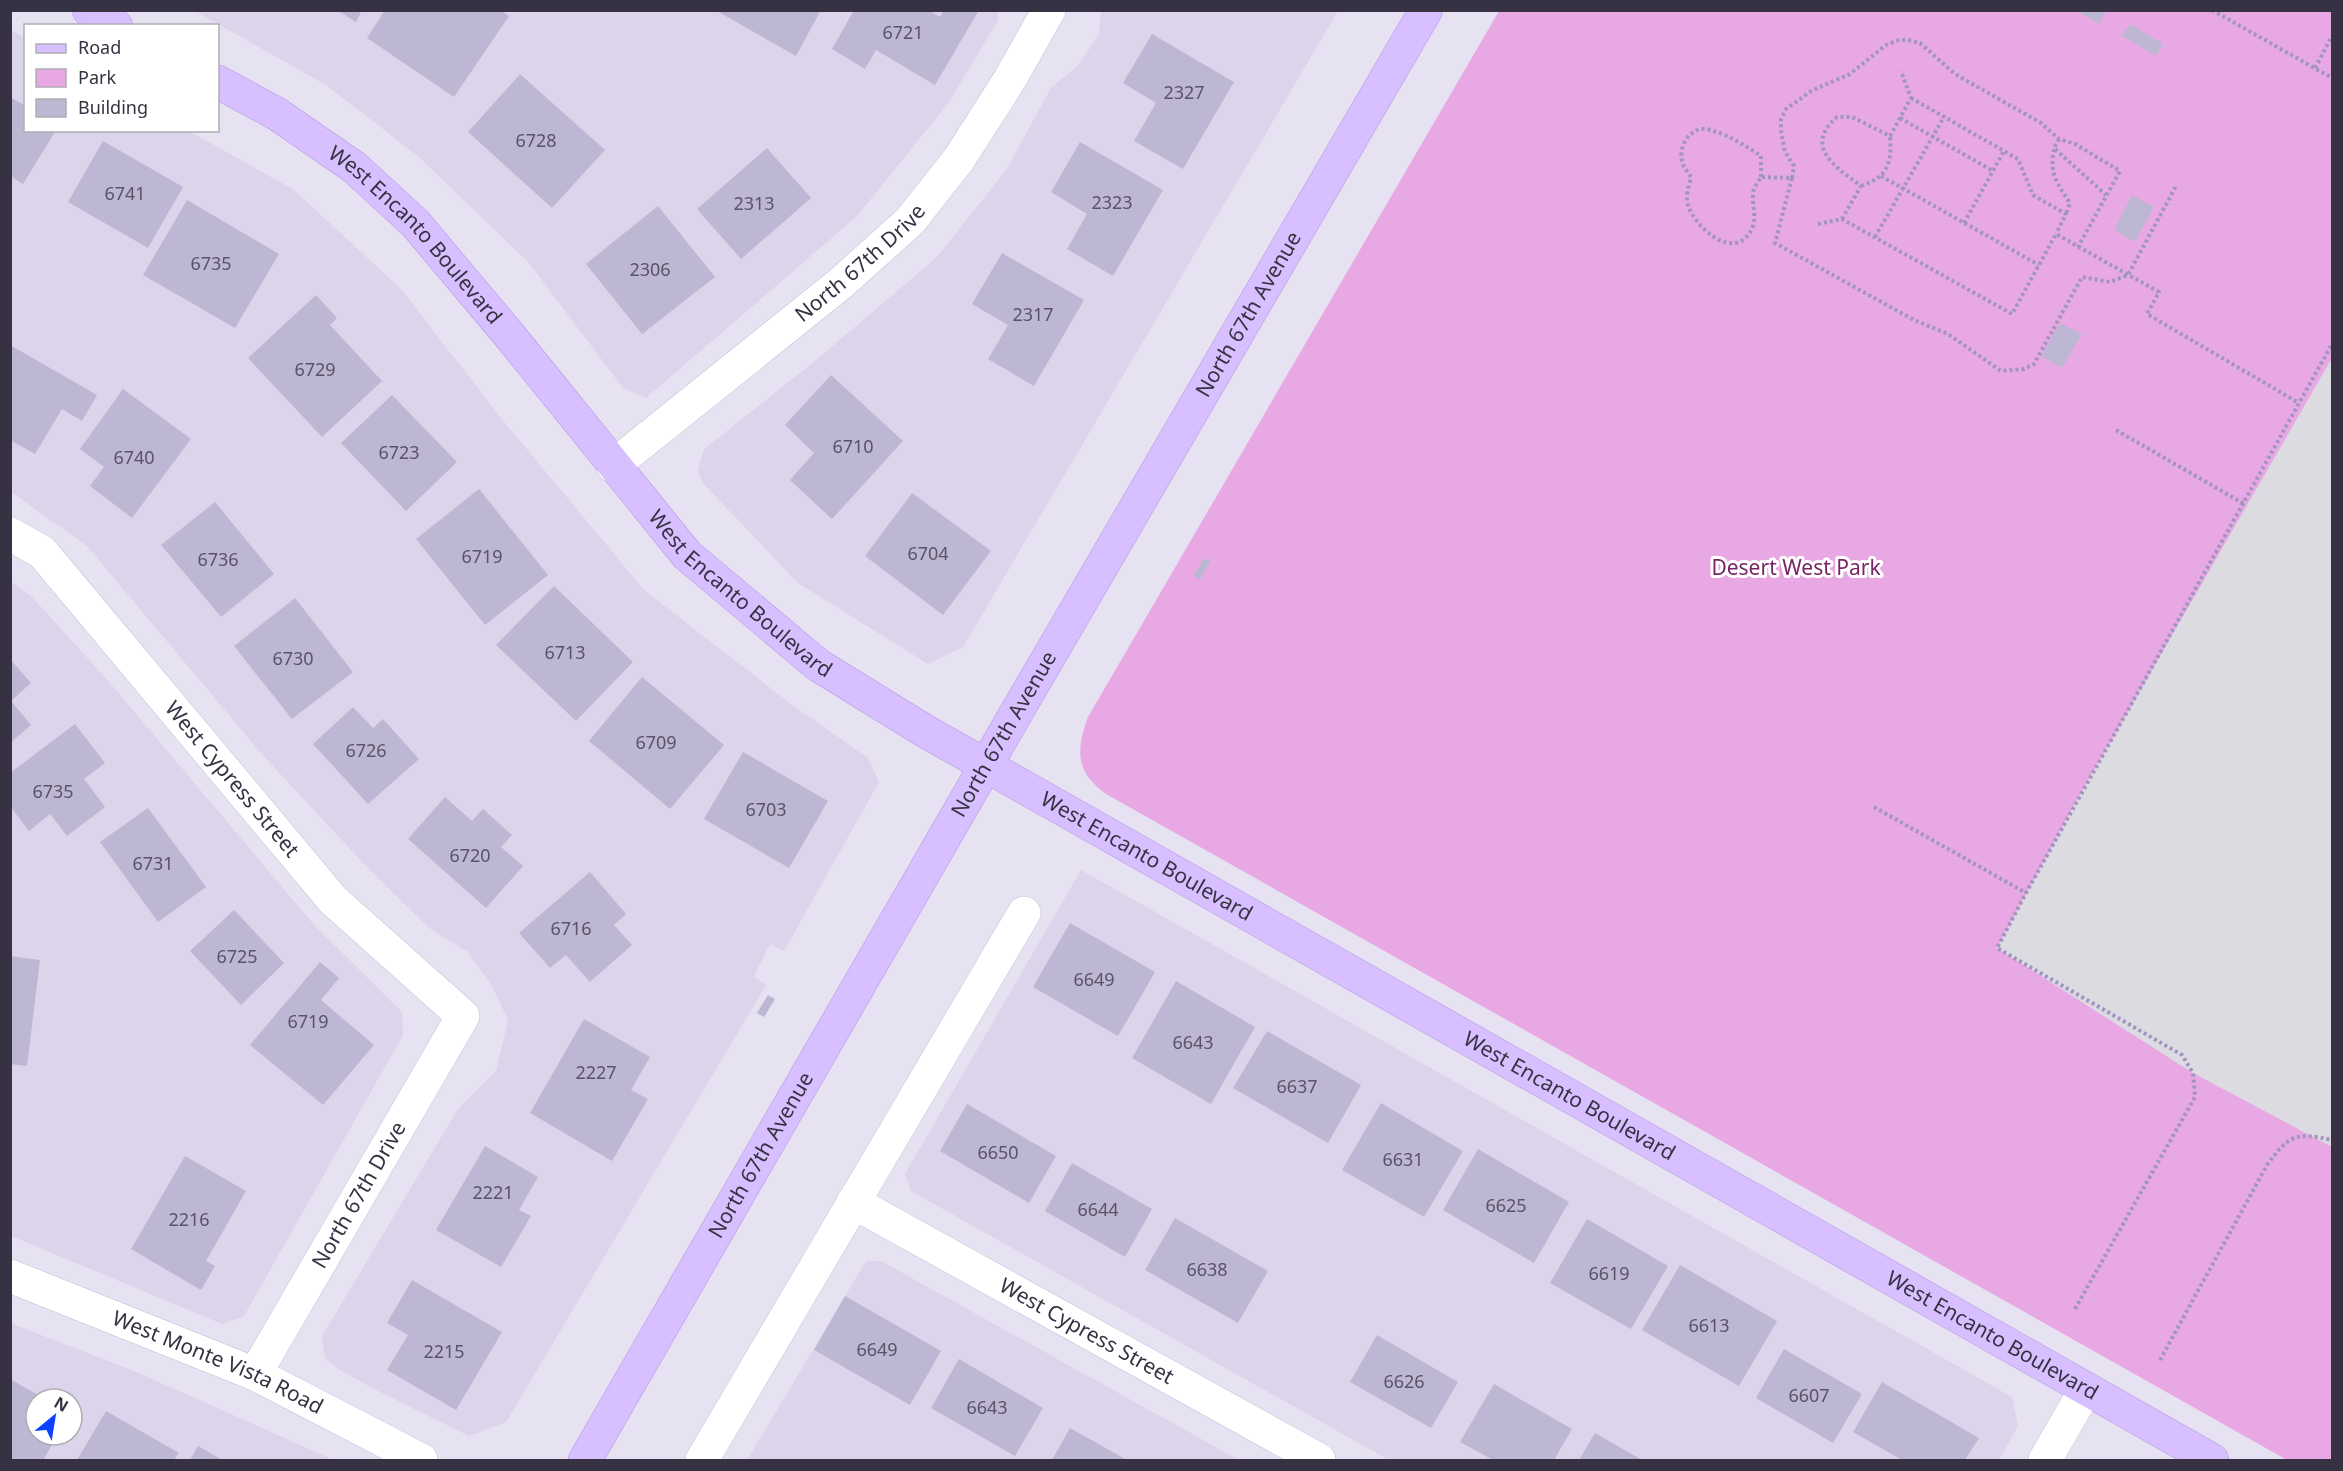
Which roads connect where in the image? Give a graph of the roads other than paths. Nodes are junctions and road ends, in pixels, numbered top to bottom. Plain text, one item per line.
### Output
1 (89, 10) edge
2 (1049, 10) edge
3 (1426, 10) edge
4 (113, 24) edge
5 (219, 83) edge
6 (613, 466) junction
7 (10, 534) edge
8 (986, 764) junction
9 (1024, 913) dead end
10 (463, 1016) joint
11 (853, 1202) junction
12 (10, 1276) edge
13 (255, 1374) junction
14 (2086, 1389) junction
15 (421, 1461) edge
16 (585, 1461) edge
17 (702, 1461) edge
18 (1319, 1461) edge
19 (2044, 1461) edge
20 (2212, 1461) edge

1 - 4 street
2 - 6 street, North 67th Drive
3 - 8 street, North 67th Avenue
5 - 6 street, West Encanto Boulevard
6 - 8 street, West Encanto Boulevard
7 - 10 street, West Cypress Street
8 - 14 street, West Encanto Boulevard
8 - 16 street, North 67th Avenue
9 - 11 street
10 - 13 street, North 67th Drive
11 - 17 street
11 - 18 street, West Cypress Street
12 - 13 street, West Monte Vista Road
13 - 15 street, West Monte Vista Road
14 - 19 street
14 - 20 street, West Encanto Boulevard

